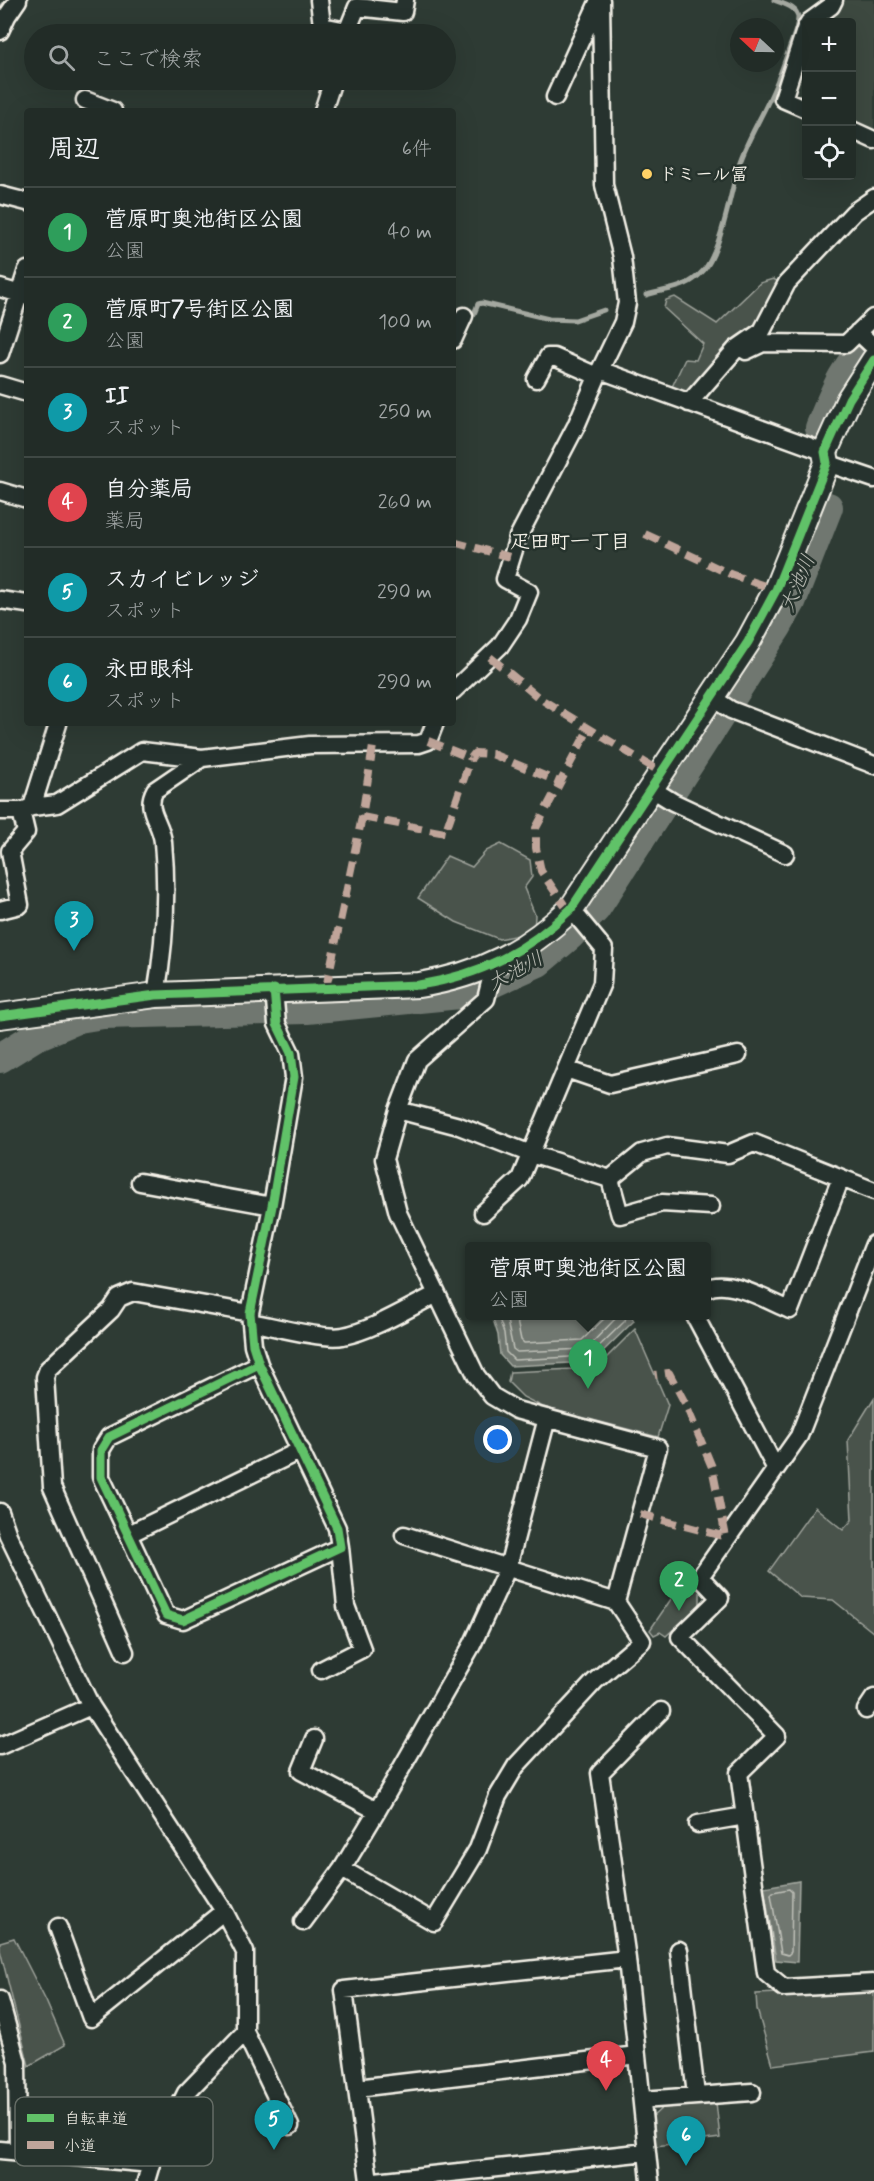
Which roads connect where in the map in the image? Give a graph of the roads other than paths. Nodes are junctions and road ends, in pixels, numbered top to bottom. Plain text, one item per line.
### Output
1 (18, 0) edge
2 (319, 0) edge
3 (405, 0) edge
4 (600, 0) edge
5 (834, 0) edge
6 (814, 18) edge
7 (322, 24) edge
8 (350, 24) edge
9 (0, 32) edge
10 (802, 42) edge
11 (330, 90) edge
12 (555, 97) dead end
13 (86, 100) dead end
14 (802, 107) edge
15 (106, 108) edge
16 (324, 108) edge
17 (856, 132) edge
18 (874, 140) edge
19 (0, 195) edge
20 (874, 198) edge
21 (24, 201) edge
22 (0, 288) edge
23 (23, 295) edge
24 (464, 316) dead end
25 (873, 318) edge
26 (858, 332) junction
27 (456, 333) edge
28 (874, 347) edge
29 (0, 354) edge
30 (874, 360) edge
31 (718, 370) junction
32 (598, 373) junction
33 (536, 379) dead end
34 (0, 385) edge
35 (24, 392) edge
36 (688, 403) junction
37 (826, 457) junction
38 (874, 480) edge
39 (0, 491) edge
40 (24, 498) edge
41 (0, 600) edge
42 (24, 604) edge
43 (456, 688) edge
44 (714, 699) junction
45 (57, 726) edge
46 (434, 726) edge
47 (202, 758) junction
48 (874, 765) edge
49 (654, 791) junction
50 (27, 809) junction
51 (0, 811) edge
52 (785, 854) dead end
53 (571, 909) junction
54 (0, 910) edge
55 (494, 969) junction
56 (156, 995) junction
57 (274, 995) junction
58 (0, 1016) edge
59 (738, 1055) dead end
60 (566, 1069) junction
61 (398, 1110) junction
62 (531, 1154) junction
63 (841, 1178) junction
64 (610, 1179) junction
65 (140, 1182) dead end
66 (874, 1191) edge
67 (272, 1206) junction
68 (711, 1206) dead end
69 (483, 1213) dead end
70 (874, 1245) edge
71 (711, 1286) edge
72 (866, 1288) edge
73 (436, 1294) junction
74 (251, 1318) junction
75 (697, 1320) edge
76 (259, 1364) junction
77 (547, 1418) junction
78 (301, 1450) junction
79 (776, 1469) junction
80 (0, 1512) edge
81 (129, 1534) junction
82 (404, 1535) dead end
83 (4, 1536) edge
84 (340, 1547) junction
85 (508, 1567) junction
86 (616, 1602) junction
87 (125, 1652) dead end
88 (321, 1670) dead end
89 (91, 1706) junction
90 (661, 1711) dead end
91 (314, 1739) dead end
92 (0, 1746) edge
93 (377, 1811) junction
94 (745, 1816) junction
95 (698, 1824) dead end
96 (342, 1869) junction
97 (224, 1911) junction
98 (303, 1922) dead end
99 (58, 1927) dead end
100 (679, 1950) dead end
101 (627, 1959) junction
102 (874, 1983) edge
103 (0, 2000) edge
104 (246, 2032) junction
105 (637, 2055) junction
106 (357, 2088) junction
107 (752, 2092) dead end
108 (696, 2095) junction
109 (17, 2097) edge
110 (184, 2097) edge
111 (642, 2100) junction
112 (290, 2126) dead end
113 (0, 2150) edge
114 (15, 2152) edge
115 (647, 2152) junction
116 (150, 2166) edge
117 (146, 2181) edge
118 (369, 2181) edge
119 (375, 2181) edge
120 (650, 2181) edge

1 - 9 street
2 - 7 street
3 - 8 street
4 - 12 street
4 - 32 street
5 - 6 street
10 - 14 street
11 - 16 street
13 - 15 street
17 - 18 street
19 - 21 street
20 - 31 street
22 - 23 street
23 - 29 street
24 - 27 street
25 - 26 street
26 - 28 street
26 - 31 street
30 - 37 street
31 - 36 street
32 - 33 street
32 - 36 street
32 - 43 street
34 - 35 street
36 - 37 street
37 - 38 street
37 - 44 street
39 - 40 street
41 - 42 street
44 - 48 street
44 - 49 street
45 - 50 street
46 - 47 street
47 - 50 street
47 - 56 street
49 - 52 street
49 - 53 street
50 - 51 street
50 - 54 street
53 - 55 street
53 - 60 street
55 - 57 street
55 - 61 street
56 - 57 street
56 - 58 street
57 - 67 street
59 - 60 street
60 - 62 street
61 - 62 street
61 - 73 street
62 - 64 street
62 - 69 street
63 - 64 street
63 - 66 street
63 - 71 street
64 - 68 street
65 - 67 street
67 - 74 street
70 - 72 street
72 - 79 street
73 - 74 street
73 - 77 street
74 - 76 street
74 - 87 street
75 - 79 street
76 - 78 street
76 - 81 street
77 - 85 street
77 - 86 street
78 - 81 street
78 - 84 street
79 - 94 street
80 - 83 street
81 - 84 street
82 - 85 street
83 - 89 street
84 - 88 street
85 - 86 street
85 - 93 street
86 - 96 street
89 - 92 street
89 - 97 street
90 - 101 street
91 - 93 street
93 - 96 street
94 - 95 street
94 - 102 street
96 - 98 street
97 - 99 street
97 - 104 street
100 - 108 street
101 - 105 street
101 - 106 street
103 - 109 street
104 - 110 street
104 - 112 street
105 - 106 street
105 - 111 street
106 - 118 street
107 - 108 street
108 - 111 street
111 - 115 street
113 - 114 street
115 - 119 street
115 - 120 street
116 - 117 street

